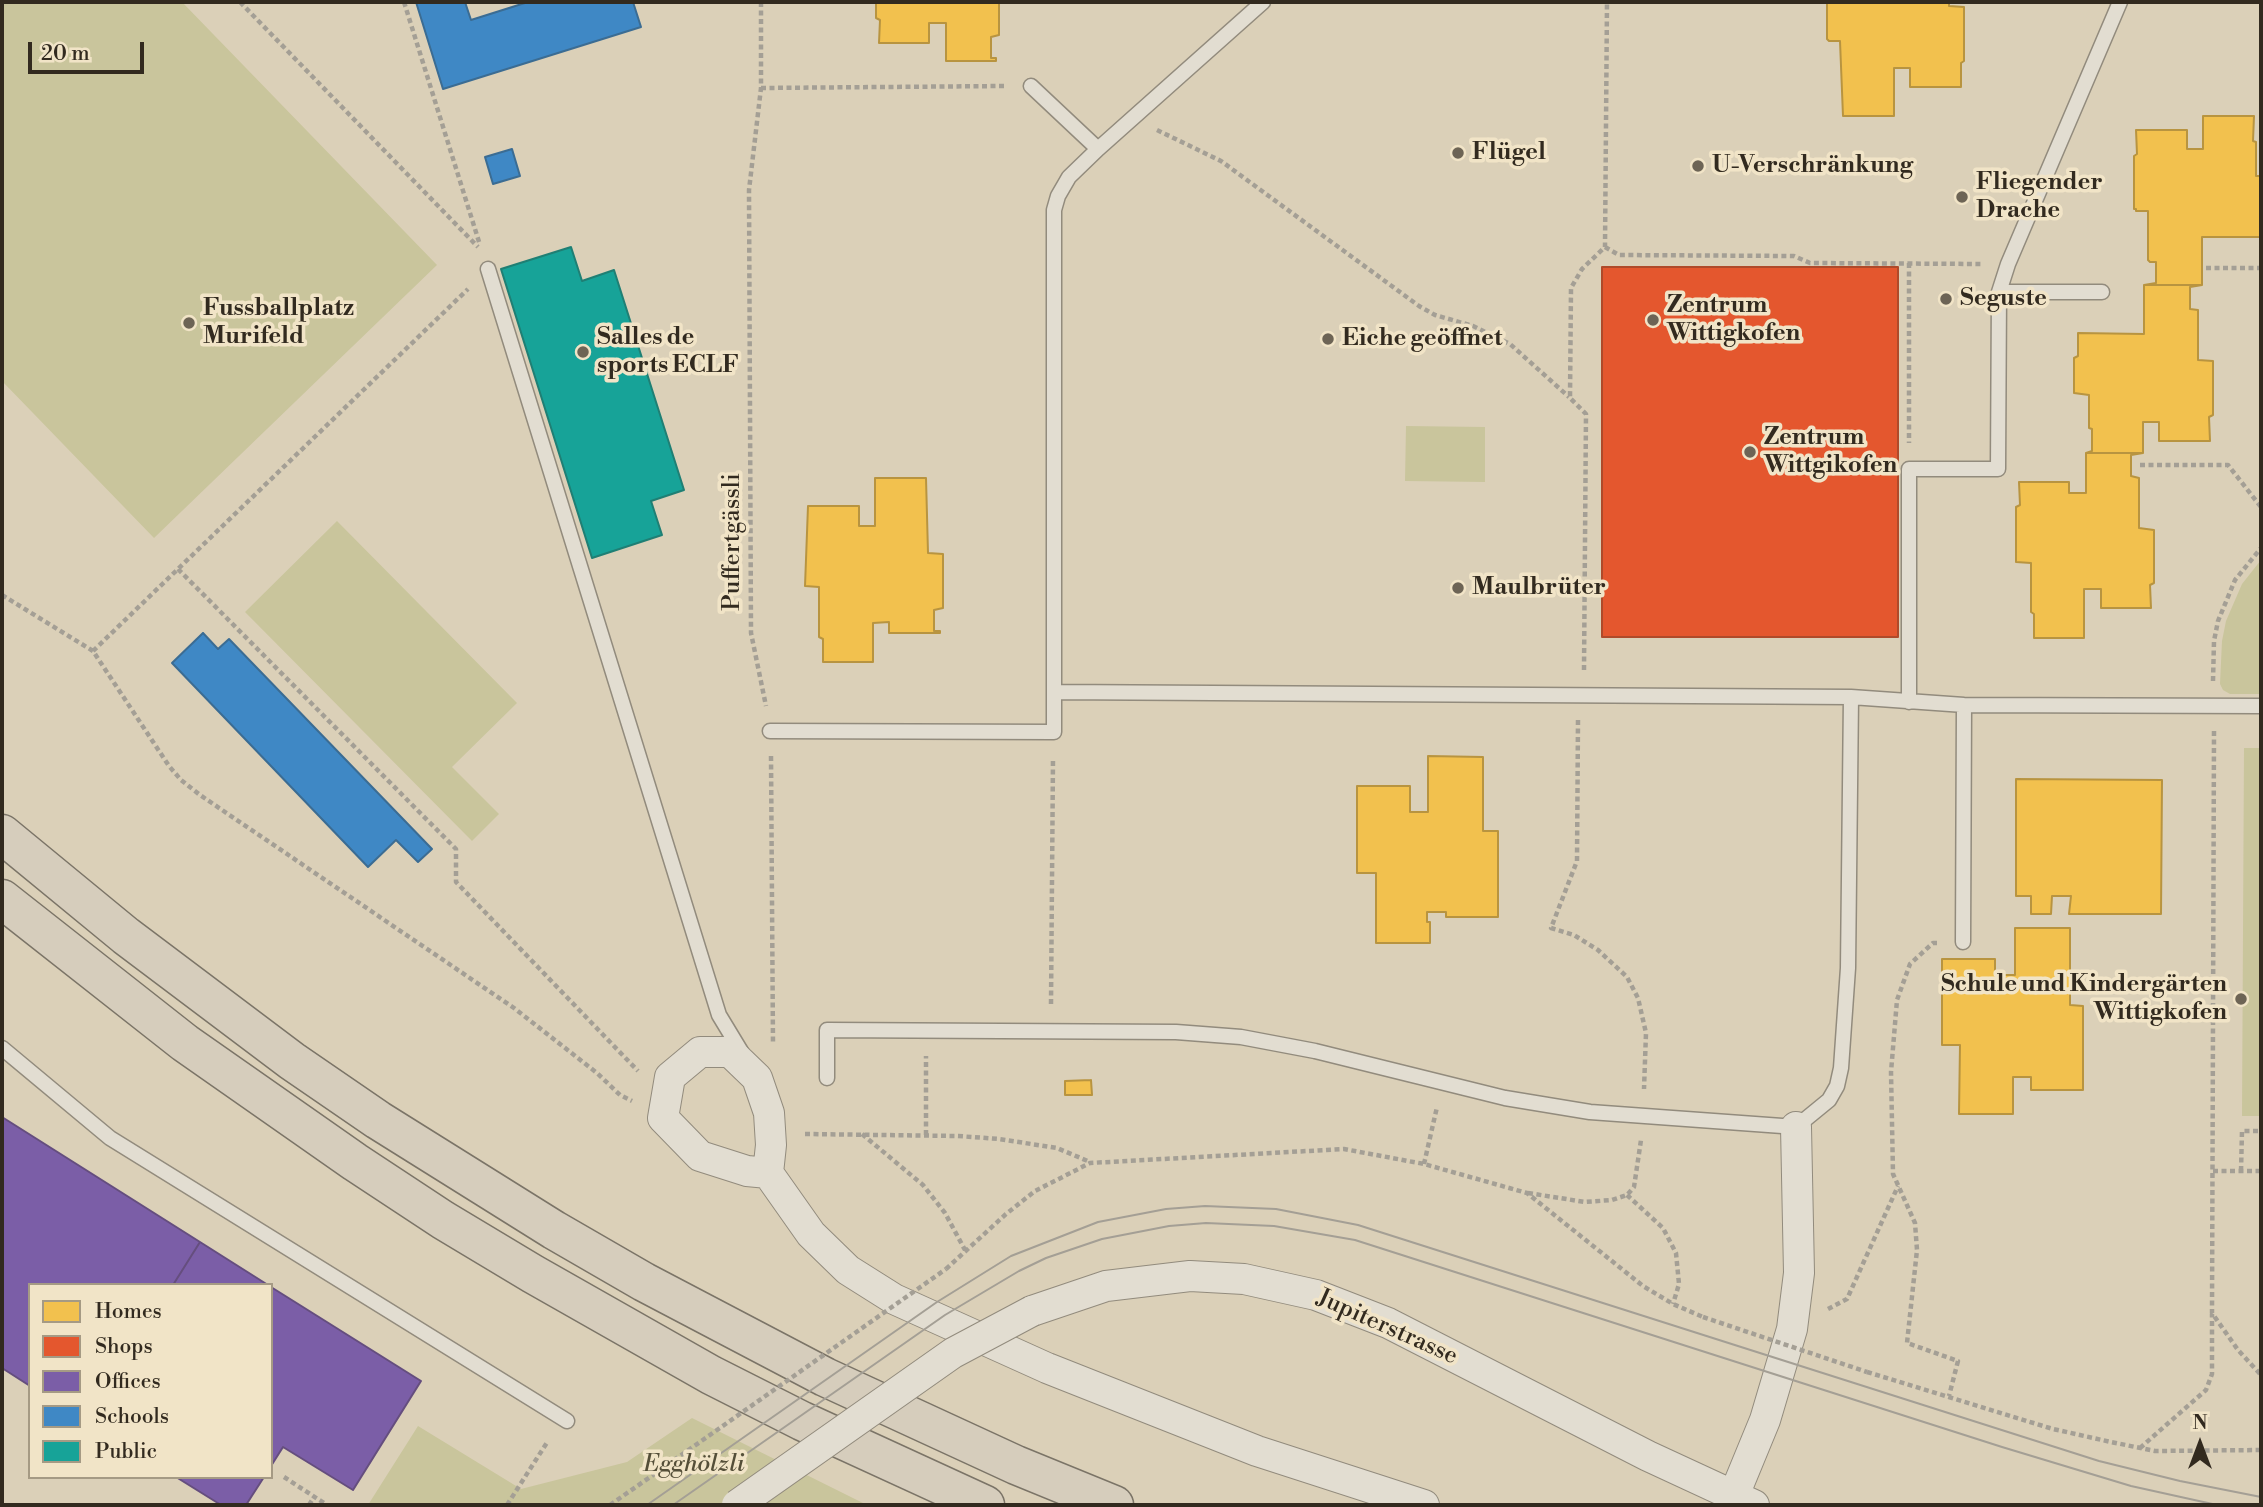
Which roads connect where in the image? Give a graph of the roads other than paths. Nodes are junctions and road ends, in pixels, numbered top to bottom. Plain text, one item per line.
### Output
1 (1263, 2) edge
2 (2120, 2) edge
3 (1031, 86) road end
4 (1098, 149) junction
5 (488, 269) road end
6 (1999, 292) junction
7 (2102, 292) dead end
8 (1054, 692) junction
9 (1851, 697) junction
10 (1909, 702) junction
11 (1964, 705) junction
12 (2261, 706) edge
13 (770, 731) road end
14 (2, 834) edge
15 (2, 899) edge
16 (1963, 942) road end
17 (2, 1048) edge
18 (757, 1078) junction
19 (827, 1078) dead end
20 (1796, 1127) junction
21 (769, 1159) junction
22 (567, 1421) dead end
23 (1740, 1502) edge
24 (737, 1505) edge
25 (985, 1505) edge
26 (1114, 1505) edge
27 (1424, 1505) edge

1 - 4 lane
2 - 6 lane
3 - 4 lane
4 - 8 lane
5 - 18 lane
6 - 7 lane
6 - 10 lane
8 - 9 lane
8 - 13 lane
9 - 10 lane
9 - 20 lane
10 - 11 lane
11 - 12 lane
11 - 16 lane
14 - 26 highway
15 - 25 highway
17 - 22 lane
18 - 21 street
18 - 21 street
19 - 20 lane
20 - 23 street, Jupiterstrasse
21 - 27 street
23 - 24 street, Jupiterstrasse, bridge

